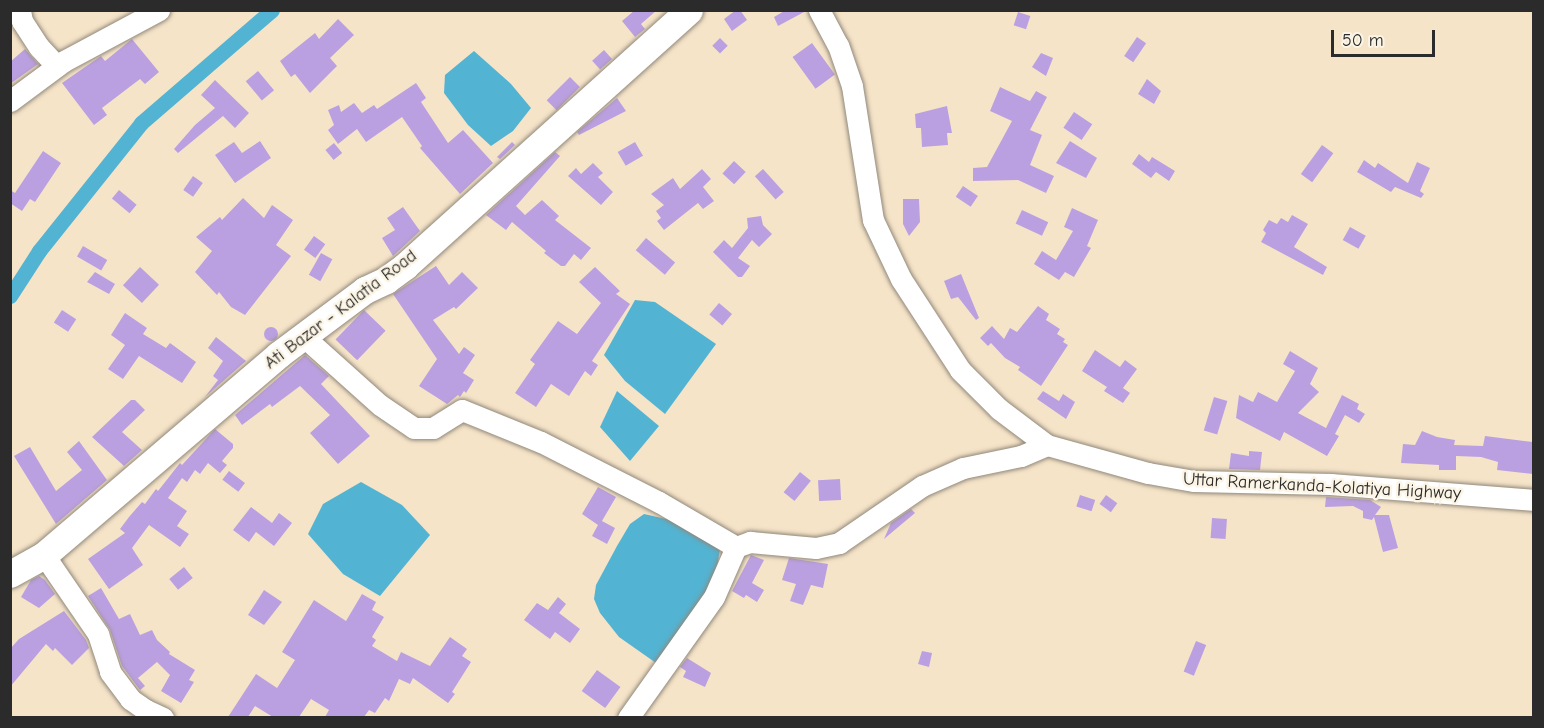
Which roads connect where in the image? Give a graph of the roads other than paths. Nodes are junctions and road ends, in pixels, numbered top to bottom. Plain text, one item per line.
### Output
1 (20, 10) edge
2 (159, 10) edge
3 (689, 10) edge
4 (819, 10) edge
5 (57, 66) junction
6 (10, 100) edge
7 (303, 336) junction
8 (1047, 445) junction
9 (1533, 500) edge
10 (736, 546) junction
11 (44, 555) junction
12 (10, 574) edge
13 (164, 717) edge
14 (628, 717) edge

1 - 5 street
2 - 5 street
3 - 7 main road, Ati Bazar - Kalatia Road
4 - 8 street, Uttar Ramerkanda-Kolatiya Highway
5 - 6 street
7 - 10 street
7 - 11 main road, Ati Bazar - Kalatia Road
8 - 9 street, Uttar Ramerkanda-Kolatiya Highway
8 - 10 street
10 - 14 street
11 - 12 main road, Ati Bazar - Kalatia Road
11 - 13 street

